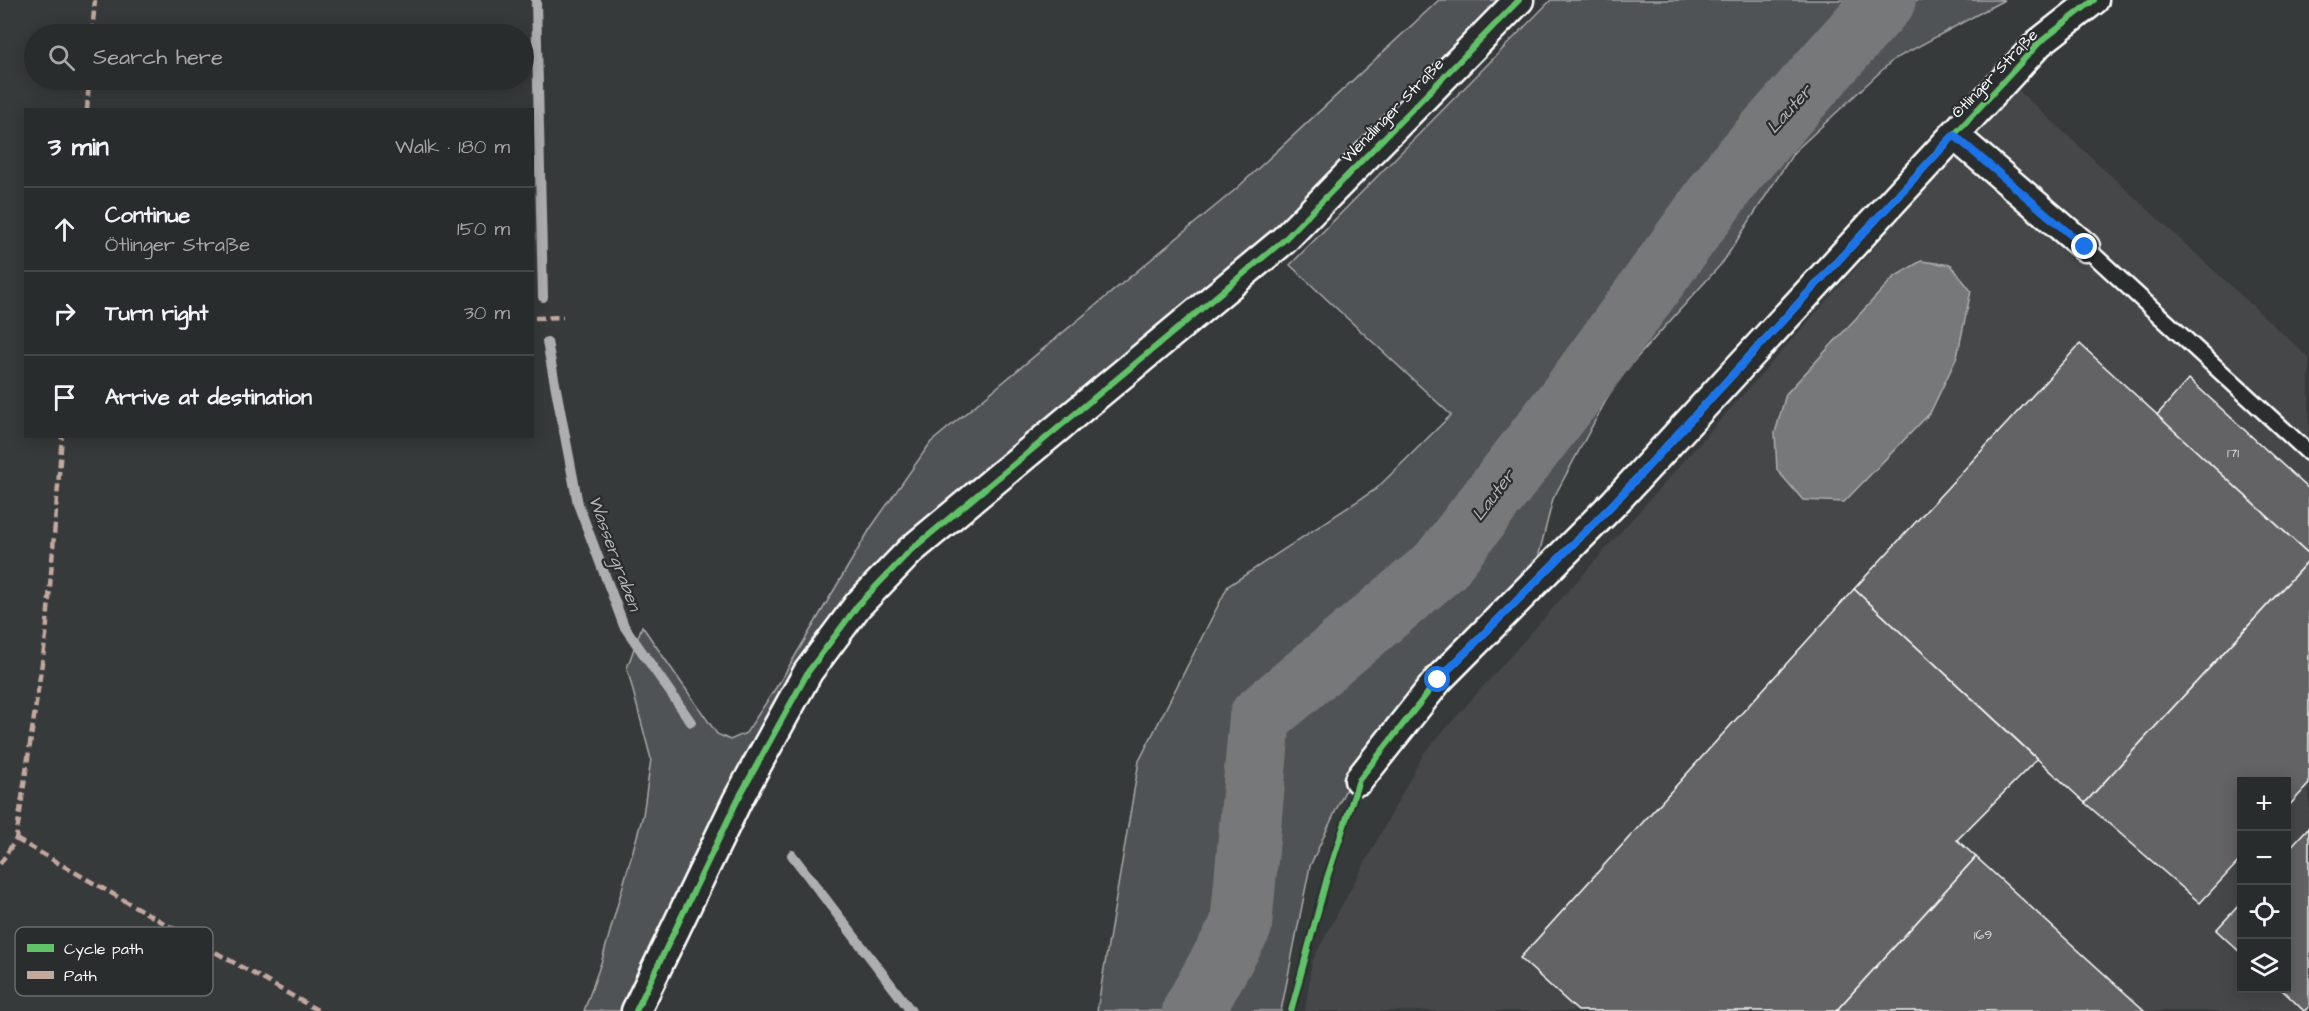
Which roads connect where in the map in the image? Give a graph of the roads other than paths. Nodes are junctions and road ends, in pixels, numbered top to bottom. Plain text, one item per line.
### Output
1 (1519, 0) edge
2 (2094, 0) edge
3 (1954, 135) junction
4 (2085, 247) joint
5 (2309, 453) edge
6 (1359, 780) dead end
7 (636, 1011) edge

1 - 7 street, Wendlinger Straße
2 - 3 street, Ötlinger Straße
3 - 4 street
3 - 6 street, Ötlinger Straße
4 - 5 lane

